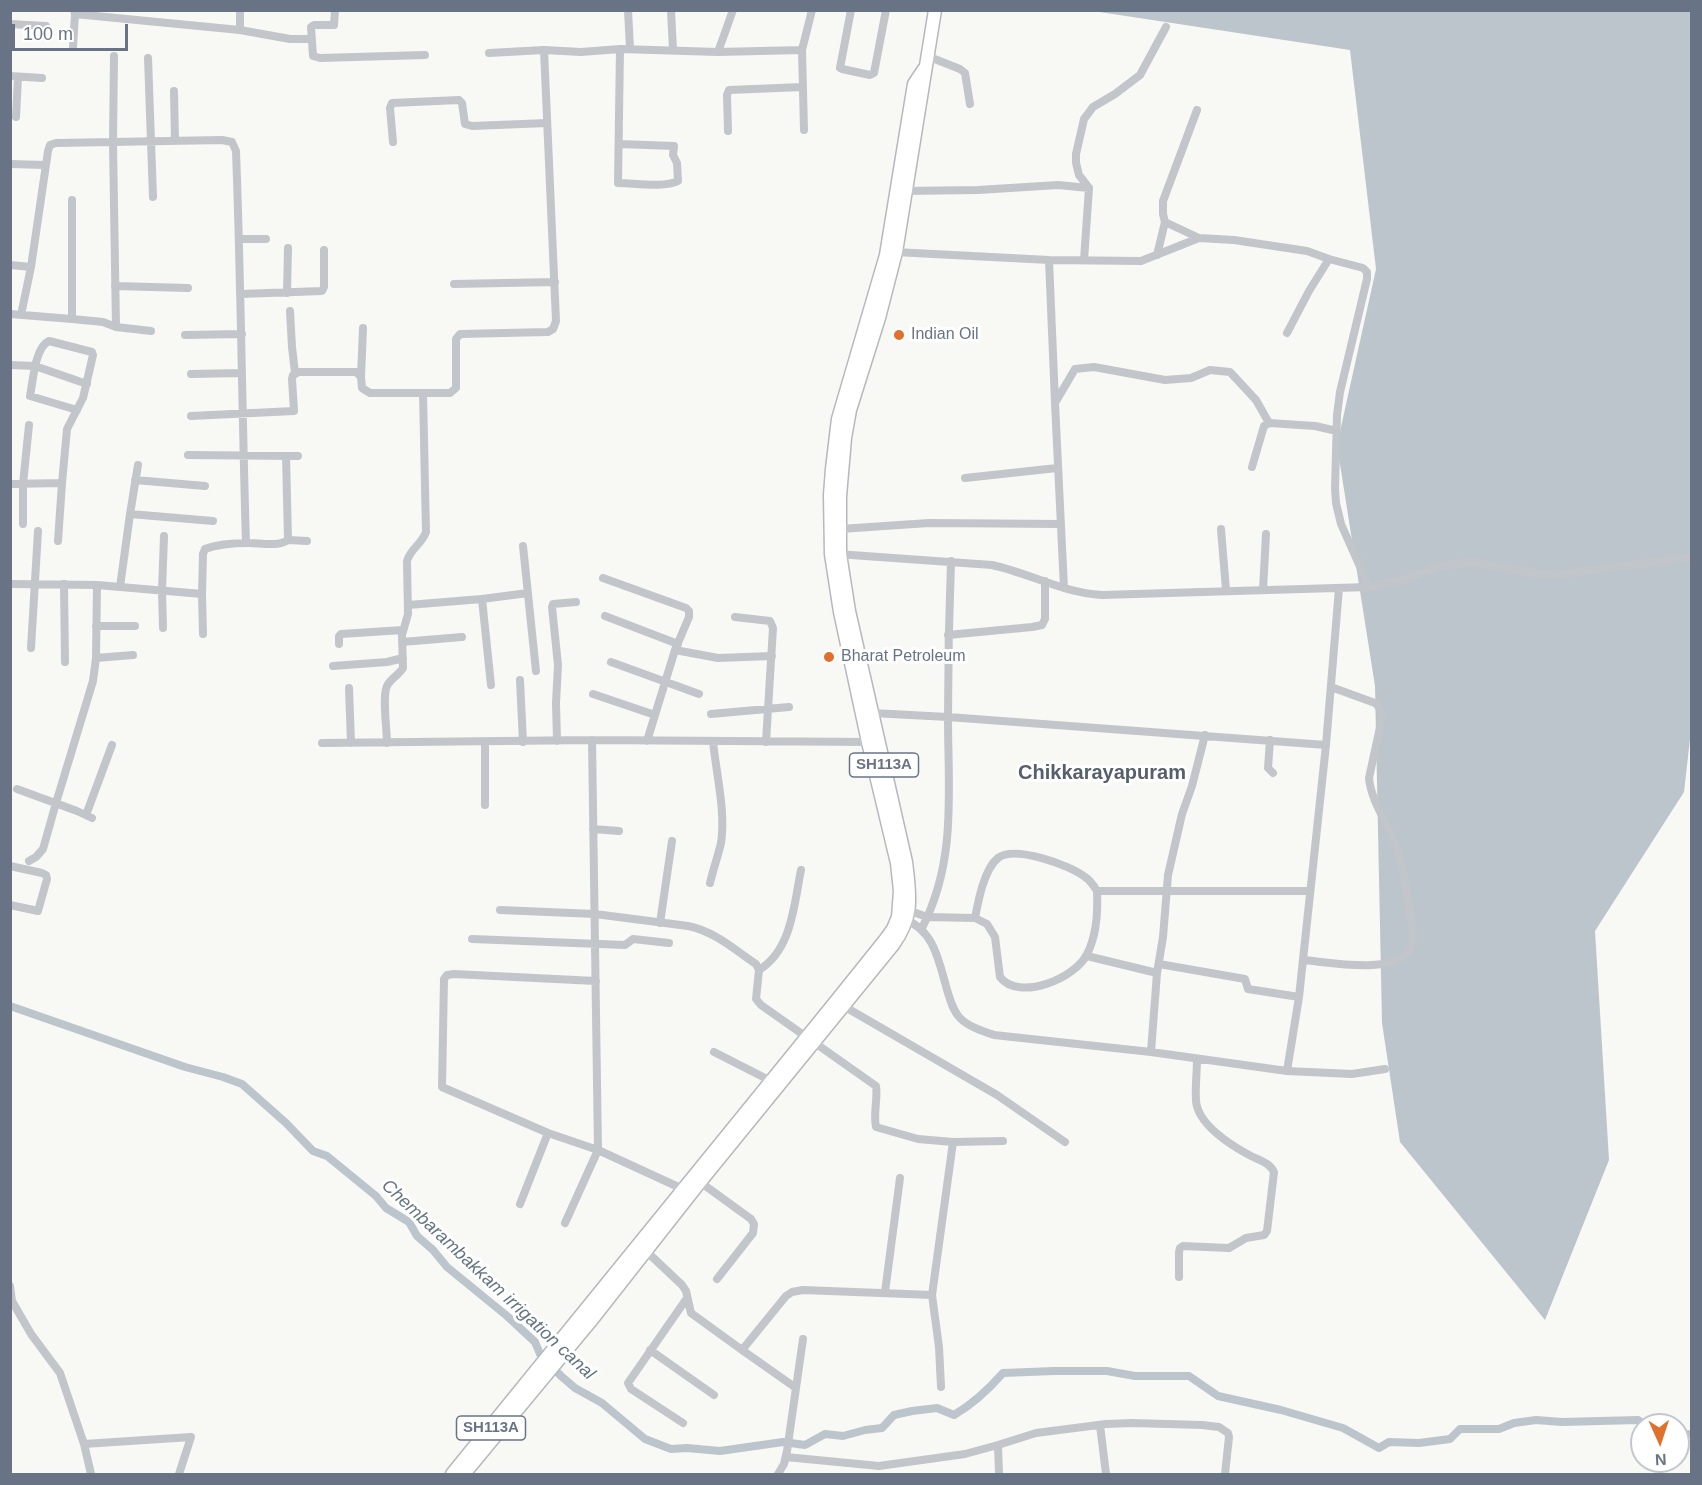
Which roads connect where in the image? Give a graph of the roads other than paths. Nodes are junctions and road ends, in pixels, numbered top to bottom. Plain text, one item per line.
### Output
1 (240, 10) edge
2 (335, 10) edge
3 (628, 10) edge
4 (670, 10) edge
5 (733, 10) edge
6 (812, 10) edge
7 (850, 10) edge
8 (886, 10) edge
9 (935, 11) edge
10 (75, 12) edge
11 (10, 24) edge
12 (46, 26) dead end
13 (1166, 27) dead end
14 (240, 30) junction
15 (311, 39) junction
16 (73, 47) dead end
17 (620, 49) junction
18 (630, 49) junction
19 (544, 50) junction
20 (673, 50) junction
21 (802, 50) junction
22 (718, 52) junction
23 (489, 53) dead end
24 (114, 56) dead end
25 (425, 56) dead end
26 (148, 58) dead end
27 (926, 62) junction
28 (14, 77) edge
29 (42, 78) dead end
30 (802, 87) junction
31 (174, 92) dead end
32 (970, 104) dead end
33 (1197, 110) dead end
34 (15, 117) dead end
35 (547, 123) junction
36 (804, 130) dead end
37 (729, 131) dead end
38 (175, 141) junction
39 (150, 142) junction
40 (393, 142) dead end
41 (113, 143) junction
42 (619, 144) junction
43 (10, 164) edge
44 (45, 165) junction
45 (1089, 188) junction
46 (901, 191) junction
47 (153, 197) dead end
48 (72, 200) dead end
49 (1165, 222) junction
50 (1199, 238) junction
51 (239, 239) junction
52 (266, 239) dead end
53 (288, 248) dead end
54 (324, 250) dead end
55 (892, 252) junction
56 (1157, 255) junction
57 (1329, 259) junction
58 (1049, 260) junction
59 (1084, 260) junction
60 (10, 265) edge
61 (32, 267) junction
62 (555, 282) junction
63 (454, 284) dead end
64 (115, 286) junction
65 (188, 288) dead end
66 (287, 293) junction
67 (242, 294) junction
68 (290, 311) dead end
69 (10, 314) edge
70 (21, 315) junction
71 (72, 319) junction
72 (116, 327) junction
73 (363, 328) dead end
74 (151, 331) dead end
75 (1287, 333) dead end
76 (242, 334) junction
77 (185, 335) dead end
78 (10, 365) edge
79 (35, 366) junction
80 (242, 373) junction
81 (295, 373) junction
82 (191, 374) dead end
83 (360, 377) junction
84 (87, 384) junction
85 (423, 393) junction
86 (1055, 403) junction
87 (77, 410) junction
88 (243, 414) junction
89 (192, 416) dead end
90 (1269, 423) junction
91 (29, 425) dead end
92 (1337, 431) junction
93 (188, 455) dead end
94 (244, 456) junction
95 (286, 456) junction
96 (297, 456) dead end
97 (138, 465) dead end
98 (1252, 467) dead end
99 (1057, 468) junction
100 (965, 478) dead end
101 (135, 480) junction
102 (62, 483) junction
103 (10, 484) edge
104 (23, 484) junction
105 (205, 486) dead end
106 (130, 514) junction
107 (213, 521) dead end
108 (23, 524) dead end
109 (1061, 524) junction
110 (840, 529) junction
111 (1221, 529) dead end
112 (39, 531) dead end
113 (1266, 534) dead end
114 (164, 536) dead end
115 (288, 540) junction
116 (58, 541) dead end
117 (306, 541) dead end
118 (246, 543) junction
119 (523, 546) dead end
120 (836, 554) junction
121 (1692, 557) edge
122 (951, 561) junction
123 (603, 578) dead end
124 (1045, 581) junction
125 (10, 584) edge
126 (35, 584) junction
127 (64, 584) junction
128 (97, 585) junction
129 (1369, 587) junction
130 (120, 588) junction
131 (1064, 588) junction
132 (1339, 588) junction
133 (1226, 590) junction
134 (1263, 590) junction
135 (162, 591) junction
136 (528, 593) junction
137 (202, 594) junction
138 (482, 599) junction
139 (576, 602) dead end
140 (408, 605) junction
141 (605, 616) dead end
142 (735, 617) dead end
143 (96, 626) junction
144 (135, 626) dead end
145 (163, 628) dead end
146 (403, 630) junction
147 (203, 634) dead end
148 (948, 635) junction
149 (462, 637) dead end
150 (402, 642) junction
151 (339, 644) dead end
152 (676, 647) junction
153 (32, 648) dead end
154 (133, 655) dead end
155 (771, 656) junction
156 (96, 658) junction
157 (403, 658) junction
158 (65, 662) dead end
159 (611, 662) dead end
160 (333, 666) dead end
161 (536, 671) dead end
162 (520, 680) dead end
163 (666, 682) junction
164 (491, 685) dead end
165 (1331, 687) junction
166 (349, 688) dead end
167 (699, 693) dead end
168 (593, 694) dead end
169 (789, 707) dead end
170 (768, 710) junction
171 (872, 713) junction
172 (711, 714) dead end
173 (655, 715) junction
174 (948, 717) junction
175 (1205, 735) junction
176 (592, 740) junction
177 (1270, 740) junction
178 (557, 741) junction
179 (647, 741) junction
180 (713, 741) junction
181 (873, 741) junction
182 (485, 742) junction
183 (523, 742) junction
184 (766, 742) junction
185 (322, 743) dead end
186 (351, 743) junction
187 (387, 743) junction
188 (112, 745) dead end
189 (1326, 745) junction
190 (1273, 773) dead end
191 (17, 789) dead end
192 (56, 803) junction
193 (485, 805) dead end
194 (594, 829) junction
195 (619, 831) dead end
196 (672, 841) dead end
197 (29, 861) dead end
198 (10, 866) edge
199 (801, 870) dead end
200 (710, 883) dead end
201 (1167, 890) junction
202 (1097, 891) junction
203 (1310, 891) junction
204 (10, 905) edge
205 (500, 910) dead end
206 (595, 914) junction
207 (903, 914) junction
208 (927, 917) junction
209 (975, 918) junction
210 (660, 922) junction
211 (922, 928) junction
212 (472, 939) dead end
213 (594, 943) junction
214 (669, 943) dead end
215 (1087, 956) junction
216 (1303, 960) junction
217 (1159, 964) junction
218 (759, 970) junction
219 (1157, 974) junction
220 (596, 981) junction
221 (1299, 997) junction
222 (840, 1003) junction
223 (810, 1040) junction
224 (714, 1052) dead end
225 (1151, 1052) junction
226 (1197, 1059) junction
227 (1385, 1069) dead end
228 (1287, 1071) junction
229 (771, 1081) junction
230 (548, 1133) junction
231 (1004, 1141) dead end
232 (952, 1142) junction
233 (1065, 1142) dead end
234 (598, 1150) junction
235 (900, 1178) dead end
236 (700, 1182) junction
237 (687, 1191) junction
238 (520, 1204) dead end
239 (565, 1223) dead end
240 (642, 1248) junction
241 (1179, 1277) dead end
242 (717, 1279) dead end
243 (10, 1286) edge
244 (885, 1292) junction
245 (932, 1295) junction
246 (687, 1298) junction
247 (802, 1339) dead end
248 (650, 1350) junction
249 (742, 1350) junction
250 (533, 1383) junction
251 (941, 1387) dead end
252 (796, 1388) junction
253 (714, 1395) dead end
254 (683, 1423) dead end
255 (1100, 1425) junction
256 (84, 1444) junction
257 (998, 1445) junction
258 (787, 1450) junction
259 (879, 1466) junction
260 (91, 1474) edge
261 (179, 1474) edge
262 (452, 1474) edge
263 (464, 1474) edge
264 (778, 1474) edge
265 (874, 1474) edge
266 (999, 1474) edge
267 (1106, 1474) edge
268 (1225, 1474) edge

1 - 14 street
2 - 15 street
3 - 18 street
4 - 20 street
5 - 22 street
6 - 21 street
7 - 8 street
9 - 27 main road, SH113A
10 - 14 street
10 - 16 street
11 - 12 street
13 - 45 street
14 - 15 street
15 - 25 street
17 - 18 street
17 - 19 street
17 - 42 street
18 - 20 street
19 - 23 street
19 - 35 street
20 - 22 street
21 - 22 street
21 - 30 street
24 - 41 street
26 - 39 street
27 - 32 street
27 - 46 main road, SH113A
28 - 29 street
28 - 34 street
30 - 36 street
30 - 37 street
31 - 38 street
33 - 49 street
35 - 40 street
35 - 62 street
38 - 39 street
38 - 51 street
39 - 41 street
39 - 47 street
41 - 44 street
41 - 64 street
42 - 42 street
43 - 44 street
44 - 61 street
45 - 46 street
45 - 59 street
46 - 55 main road, SH113A
48 - 71 street
49 - 50 street
49 - 56 street
50 - 56 street
50 - 57 street
51 - 52 street
51 - 67 street
53 - 66 street
54 - 66 street
55 - 58 street
55 - 110 main road, SH113A
55 - 120 main road, SH113A
56 - 59 street
57 - 75 street
57 - 92 street
58 - 59 street
58 - 86 street
60 - 61 street
61 - 70 street
62 - 63 street
62 - 85 street
64 - 65 street
64 - 72 street
66 - 67 street
67 - 76 street
68 - 81 street
69 - 70 street
70 - 71 street
71 - 72 street
72 - 74 street
73 - 83 street
76 - 77 street
76 - 80 street
78 - 79 street
79 - 84 street
79 - 84 street
79 - 87 street
80 - 82 street
80 - 88 street
81 - 83 street
81 - 88 street
83 - 85 street
84 - 87 street
85 - 140 street
86 - 90 street
86 - 99 street
87 - 102 street
88 - 89 street
88 - 94 street
90 - 92 street
90 - 98 street
91 - 104 street
92 - 129 street
93 - 94 street
94 - 95 street
94 - 118 street
95 - 96 street
95 - 115 street
97 - 101 street
99 - 100 street
99 - 109 street
101 - 105 street
101 - 106 street
102 - 104 street
102 - 116 street
103 - 104 street
104 - 108 street
106 - 107 street
106 - 130 street
109 - 110 street
109 - 131 street
110 - 120 main road, SH113A
111 - 133 street
112 - 126 street
113 - 134 street
114 - 135 street
115 - 117 street
115 - 118 street
118 - 137 street
119 - 136 street
120 - 122 street
120 - 171 main road, SH113A
120 - 181 main road, SH113A
121 - 129 street
122 - 124 street
122 - 148 street
123 - 152 street
124 - 131 street
124 - 148 street
125 - 126 street
126 - 127 street
126 - 153 street
127 - 128 street
127 - 158 street
128 - 130 street
128 - 143 street
129 - 132 street
130 - 135 street
131 - 133 street
132 - 134 street
132 - 165 street
133 - 134 street
135 - 137 street
135 - 145 street
136 - 138 street
136 - 161 street
137 - 147 street
138 - 140 street
138 - 164 street
139 - 178 street
140 - 146 street
141 - 152 street
142 - 155 street
143 - 144 street
143 - 156 street
146 - 150 street
146 - 151 street
148 - 174 street
149 - 150 street
150 - 157 street
152 - 155 street
152 - 163 street
154 - 156 street
155 - 170 street
156 - 192 street
157 - 160 street
157 - 187 street
159 - 163 street
162 - 183 street
163 - 167 street
163 - 173 street
165 - 189 street
165 - 216 street
166 - 186 street
168 - 173 street
169 - 170 street
170 - 172 street
170 - 184 street
171 - 174 street
171 - 181 main road, SH113A
173 - 179 street
174 - 175 street
174 - 208 street
175 - 177 street
175 - 201 street
176 - 178 street
176 - 179 street
176 - 194 street
177 - 189 street
177 - 190 street
178 - 183 street
179 - 180 street
180 - 184 street
180 - 200 street
181 - 184 street
181 - 207 main road, SH113A
182 - 183 street
182 - 187 street
182 - 193 street
185 - 186 street
186 - 187 street
188 - 192 street
189 - 203 street
191 - 192 street
192 - 197 street
194 - 195 street
194 - 206 street
196 - 210 street
198 - 204 street
199 - 218 street
201 - 202 street
201 - 203 street
201 - 217 street
202 - 209 street
202 - 215 street
203 - 216 street
205 - 206 street
206 - 210 street
206 - 213 street
207 - 208 street
207 - 211 street
207 - 222 main road, SH113A
208 - 209 street
208 - 211 street
209 - 215 street
210 - 218 street
211 - 225 street
212 - 213 street
213 - 214 street
213 - 220 street
215 - 219 street
216 - 221 street
217 - 219 street
217 - 221 street
218 - 223 street
219 - 225 street
220 - 230 street
220 - 234 street
221 - 228 street
222 - 223 main road, SH113A
222 - 233 street
223 - 229 main road, SH113A
223 - 232 street
223 - 236 main road, SH113A
224 - 229 street
225 - 226 street
226 - 228 street
226 - 241 street
227 - 228 street
229 - 237 main road, SH113A
230 - 234 street
230 - 238 street
231 - 232 street
232 - 245 street
234 - 237 street
234 - 239 street
235 - 244 street
236 - 237 main road, SH113A
236 - 242 street
237 - 240 main road, SH113A
240 - 246 street
240 - 250 main road, SH113A
243 - 256 street
244 - 245 street
244 - 249 street
245 - 251 street
246 - 248 street
246 - 249 street
247 - 252 street
248 - 253 street
248 - 254 street
249 - 252 street
250 - 262 main road, SH113A
250 - 263 main road, SH113A
252 - 258 street
255 - 257 street
255 - 267 street
255 - 268 street
256 - 260 street
256 - 261 street
257 - 259 street
257 - 266 street
258 - 259 street
258 - 264 street
259 - 265 street

